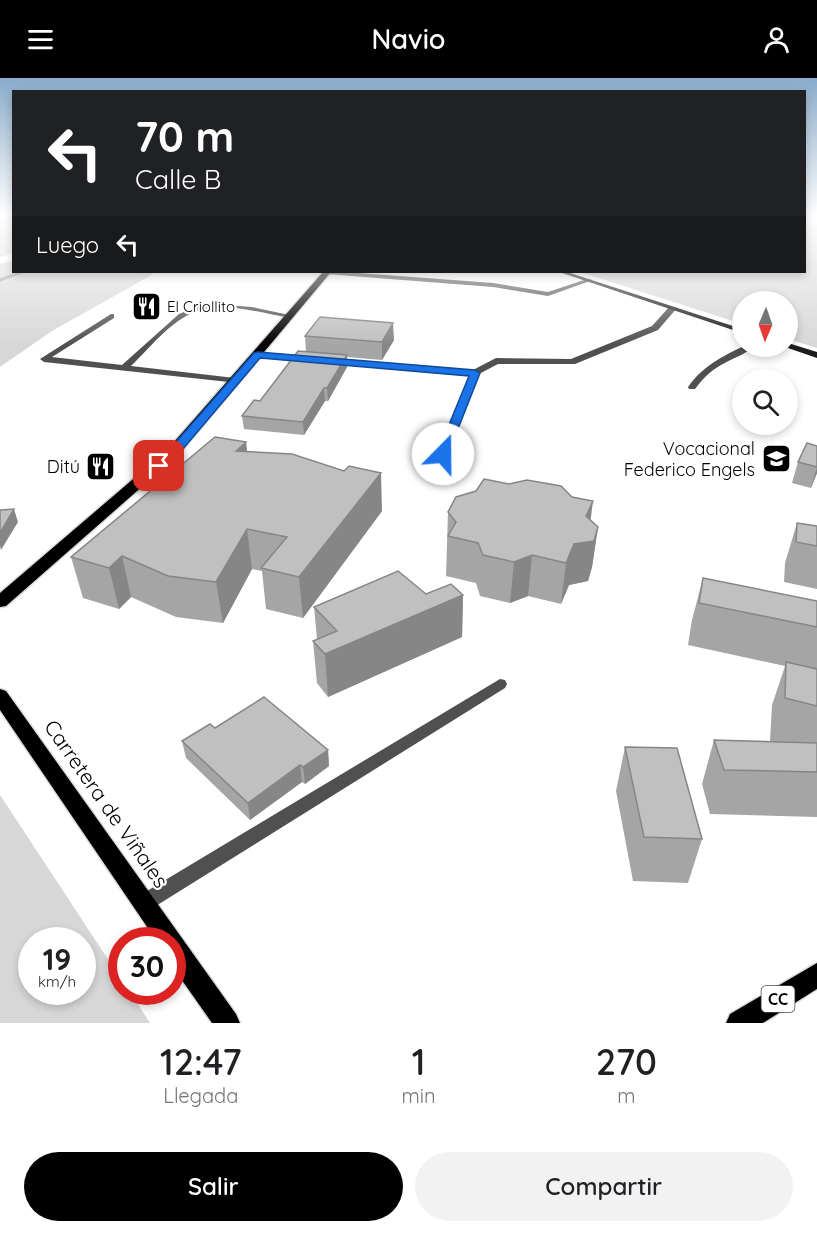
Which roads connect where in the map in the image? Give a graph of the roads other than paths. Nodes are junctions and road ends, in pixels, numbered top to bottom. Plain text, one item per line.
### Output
1 (326, 273) edge
2 (340, 273) edge
3 (565, 273) edge
4 (589, 280) junction
5 (673, 308) junction
6 (111, 316) dead end
7 (290, 316) junction
8 (732, 328) edge
9 (798, 348) edge
10 (258, 355) junction
11 (817, 355) edge
12 (732, 356) edge
13 (315, 360) edge
14 (326, 361) edge
15 (124, 368) junction
16 (475, 373) junction
17 (235, 381) junction
18 (692, 387) dead end
19 (443, 454) dead end
20 (0, 602) edge
21 (500, 684) dead end
22 (0, 696) edge
23 (6, 712) edge
24 (144, 903) junction
25 (160, 927) edge
26 (186, 965) edge
27 (817, 975) edge
28 (226, 1023) edge
29 (739, 1023) edge

1 - 7 main road
2 - 4 street
3 - 4 main road
4 - 5 main road
5 - 8 main road
5 - 16 street
6 - 15 street
7 - 10 main road
7 - 15 street
9 - 11 main road
10 - 13 street
10 - 17 main road
12 - 18 street
14 - 16 street
15 - 17 street
16 - 19 street
17 - 20 main road
21 - 24 street
22 - 23 main road, Carretera de Viñales
23 - 24 main road, Carretera de Viñales
24 - 25 main road, Carretera de Viñales
26 - 28 main road
27 - 29 main road, CC

